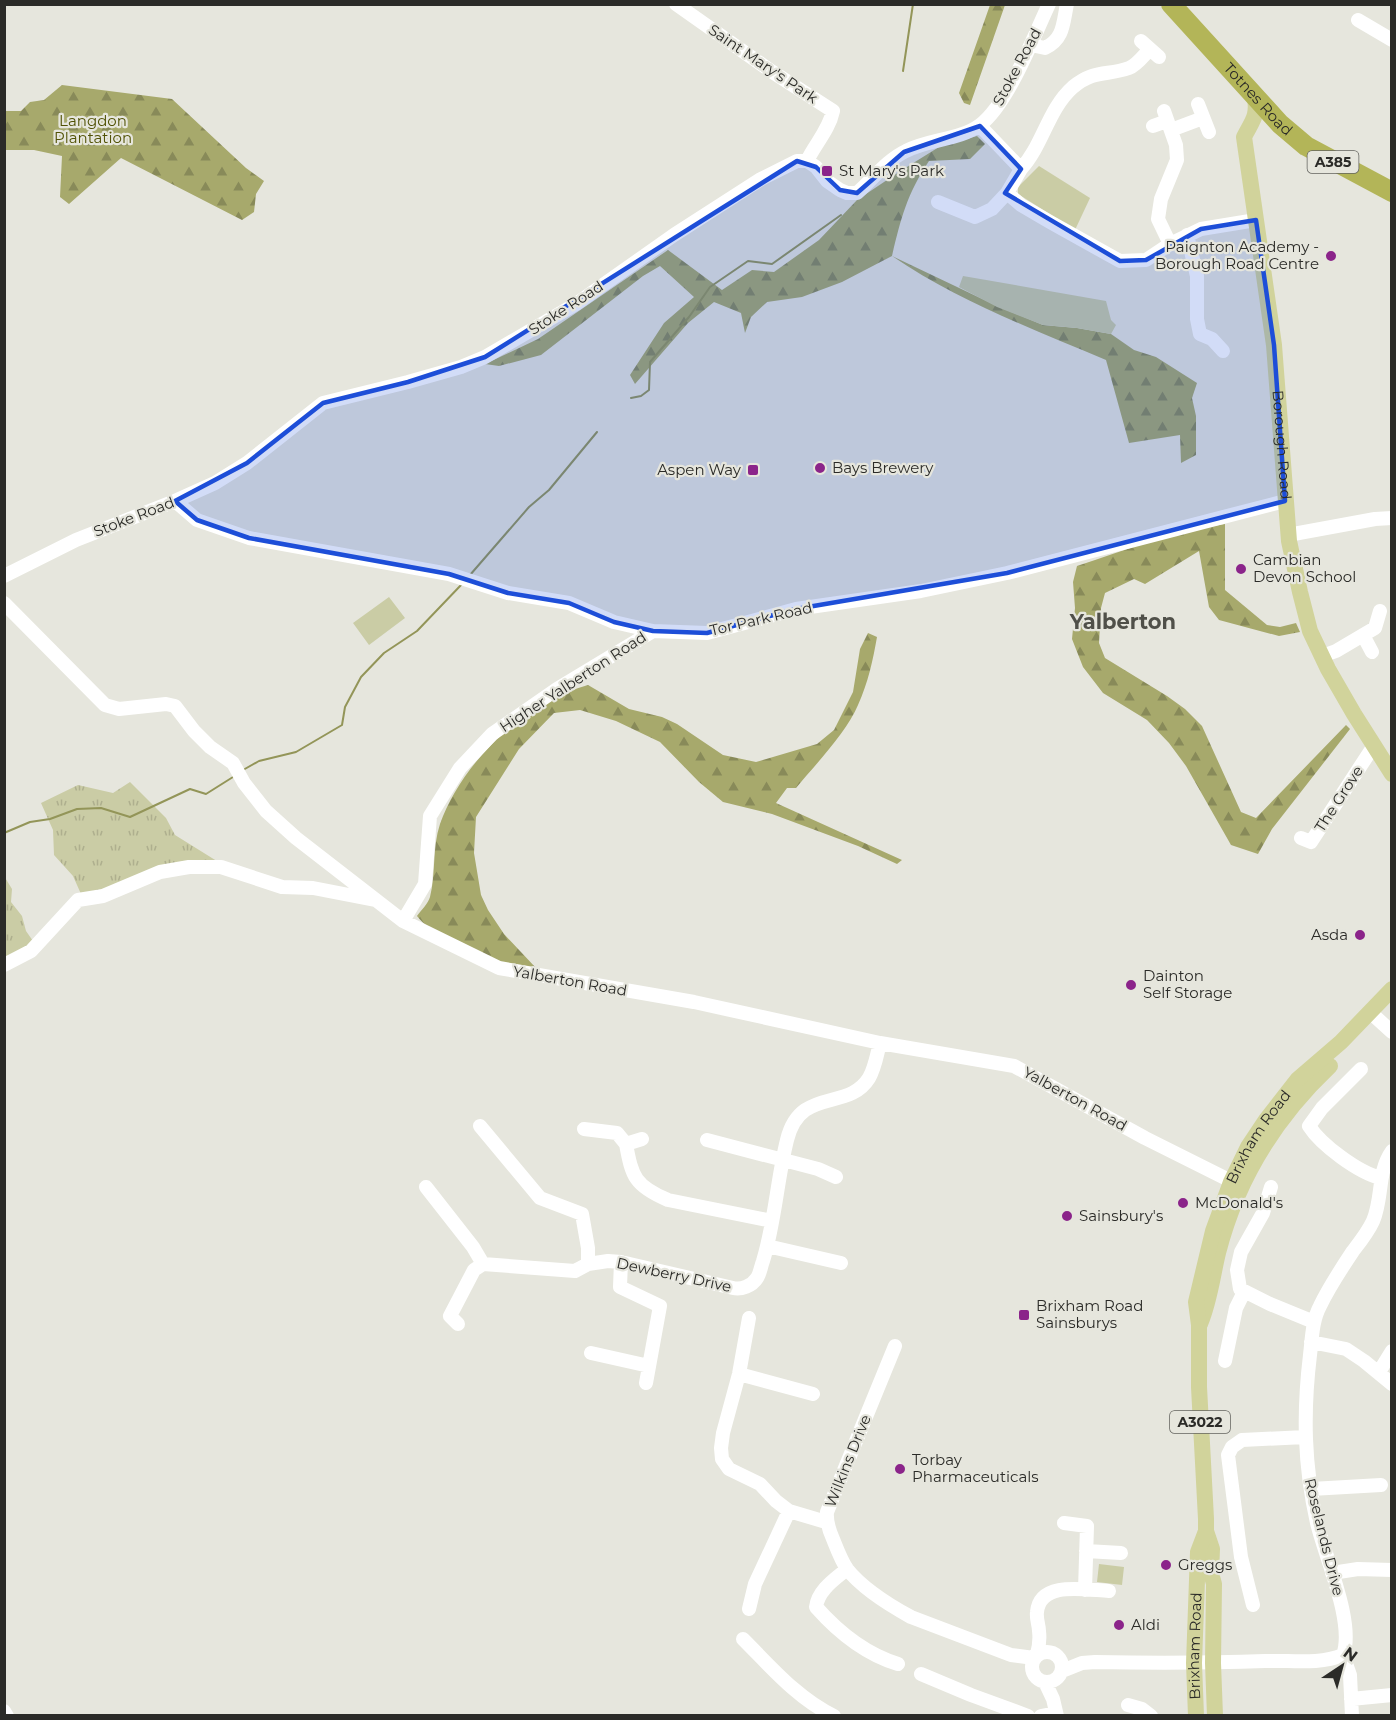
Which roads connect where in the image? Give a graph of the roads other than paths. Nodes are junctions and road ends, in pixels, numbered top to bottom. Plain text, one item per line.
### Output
1 (676, 4) edge
2 (1049, 4) edge
3 (1067, 4) edge
4 (1171, 4) edge
5 (1358, 20) dead end
6 (1392, 40) edge
7 (1031, 45) junction
8 (1150, 49) dead end
9 (1198, 104) dead end
10 (1254, 113) junction
11 (1203, 118) junction
12 (1167, 121) junction
13 (980, 126) junction
14 (1153, 126) dead end
15 (1209, 132) dead end
16 (807, 161) junction
17 (1021, 169) junction
18 (1392, 192) edge
19 (1007, 193) junction
20 (938, 202) dead end
21 (1256, 220) junction
22 (1187, 235) junction
23 (1170, 244) junction
24 (1223, 351) dead end
25 (176, 501) junction
26 (1285, 501) junction
27 (1392, 518) edge
28 (1288, 535) junction
29 (4, 576) edge
30 (4, 603) edge
31 (1380, 611) dead end
32 (653, 631) junction
33 (1363, 635) junction
34 (1372, 652) dead end
35 (1322, 656) junction
36 (1373, 747) junction
37 (1392, 774) edge
38 (1301, 838) dead end
39 (378, 901) junction
40 (403, 921) junction
41 (4, 965) edge
42 (1392, 989) edge
43 (1392, 1005) edge
44 (1374, 1016) junction
45 (1392, 1032) edge
46 (880, 1043) junction
47 (1361, 1069) dead end
48 (480, 1126) dead end
49 (584, 1128) dead end
50 (642, 1139) dead end
51 (708, 1140) dead end
52 (626, 1144) junction
53 (1392, 1151) edge
54 (782, 1160) junction
55 (836, 1178) dead end
56 (1381, 1178) junction
57 (1236, 1184) junction
58 (426, 1187) dead end
59 (1271, 1187) dead end
60 (772, 1221) junction
61 (767, 1246) junction
62 (621, 1262) junction
63 (841, 1263) dead end
64 (483, 1264) junction
65 (588, 1264) junction
66 (1244, 1292) junction
67 (749, 1318) dead end
68 (1314, 1322) junction
69 (458, 1324) dead end
70 (1311, 1342) junction
71 (895, 1346) dead end
72 (1392, 1351) edge
73 (591, 1353) dead end
74 (1225, 1361) dead end
75 (649, 1366) junction
76 (1379, 1372) junction
77 (739, 1374) junction
78 (645, 1383) dead end
79 (1392, 1384) edge
80 (813, 1394) dead end
81 (1305, 1437) junction
82 (1381, 1485) dead end
83 (1311, 1489) junction
84 (789, 1511) junction
85 (826, 1522) junction
86 (1064, 1524) dead end
87 (1206, 1531) junction
88 (1086, 1551) junction
89 (1121, 1553) dead end
90 (847, 1569) junction
91 (1392, 1570) edge
92 (1332, 1573) junction
93 (1085, 1590) junction
94 (1109, 1591) dead end
95 (1253, 1605) dead end
96 (749, 1609) dead end
97 (743, 1639) dead end
98 (1343, 1655) junction
99 (898, 1664) dead end
100 (1203, 1664) junction
101 (1047, 1666) junction
102 (921, 1674) dead end
103 (1392, 1695) edge
104 (1351, 1698) junction
105 (1128, 1705) dead end
106 (4, 1711) edge
107 (1057, 1714) edge
108 (7, 1716) edge
109 (834, 1716) edge
110 (1028, 1716) edge
111 (1041, 1716) edge
112 (1151, 1716) edge
113 (1196, 1716) edge
114 (1215, 1716) edge
115 (1352, 1716) edge

1 - 16 street, Saint Mary's Park
2 - 7 street, Stoke Road
3 - 7 street
4 - 10 highway, Totnes Road / A385
5 - 6 street
7 - 13 street, Stoke Road
8 - 17 street
9 - 11 street
10 - 18 highway, Totnes Road / A385
10 - 21 main road, Borough Road
11 - 12 street
11 - 15 street
12 - 14 street
12 - 23 street
13 - 16 street
13 - 17 street
16 - 25 street, Stoke Road
17 - 19 street
19 - 20 street
19 - 23 street
21 - 22 street
21 - 26 main road, Borough Road
22 - 23 street
22 - 24 street
25 - 29 street, Stoke Road
25 - 32 street, Tor Park Road
26 - 28 main road, Borough Road
26 - 32 street, Tor Park Road
27 - 28 street
28 - 35 main road, Borough Road
30 - 39 street, Yalberton Road
31 - 33 street
32 - 40 street, Higher Yalberton Road
33 - 34 street
33 - 35 street
35 - 36 main road, Borough Road
36 - 37 main road, Borough Road
36 - 38 street, The Grove
39 - 40 street, Yalberton Road
39 - 41 street
40 - 46 street, Yalberton Road
42 - 44 main road, Brixham Road / A3022
43 - 44 main road, Brixham Road / A3022
44 - 45 street
44 - 57 main road, Brixham Road / A3022
46 - 54 street, Dewberry Drive
46 - 57 street, Yalberton Road
47 - 56 street
48 - 65 street
49 - 52 street
50 - 52 street
51 - 54 street
52 - 60 street
53 - 56 street, Roselands Drive
54 - 55 street
54 - 60 street, Dewberry Drive
56 - 68 street, Roselands Drive
57 - 87 main road, Brixham Road / A3022
58 - 64 street
59 - 66 street
60 - 61 street, Dewberry Drive
61 - 62 street, Dewberry Drive
61 - 63 street
62 - 65 street, Dewberry Drive
62 - 75 street
64 - 65 street, Dewberry Drive
64 - 69 street
66 - 68 street
66 - 74 street
67 - 77 street
68 - 70 street, Roselands Drive
70 - 76 street
70 - 81 street, Roselands Drive
71 - 85 street, Wilkins Drive
72 - 76 street
73 - 75 street
75 - 78 street
76 - 79 street
77 - 80 street
77 - 84 street
81 - 83 street, Roselands Drive
81 - 95 street
82 - 83 street
83 - 92 street, Roselands Drive
84 - 85 street
84 - 96 street
85 - 90 street, Wilkins Drive
86 - 88 street
87 - 100 main road, Brixham Road / A3022
87 - 100 main road
88 - 89 street
88 - 93 street
90 - 99 street
90 - 101 street, Wilkins Drive
91 - 92 street
92 - 98 street, Roselands Drive
93 - 94 street
93 - 101 street
97 - 109 street
98 - 100 street
98 - 104 street, Roselands Drive
100 - 101 street, Wilkins Drive
100 - 113 main road, Brixham Road / A3022
100 - 114 main road, Brixham Road
101 - 107 street
102 - 110 street
103 - 104 street
104 - 115 street, Roselands Drive
105 - 112 street
106 - 108 street
107 - 111 street

